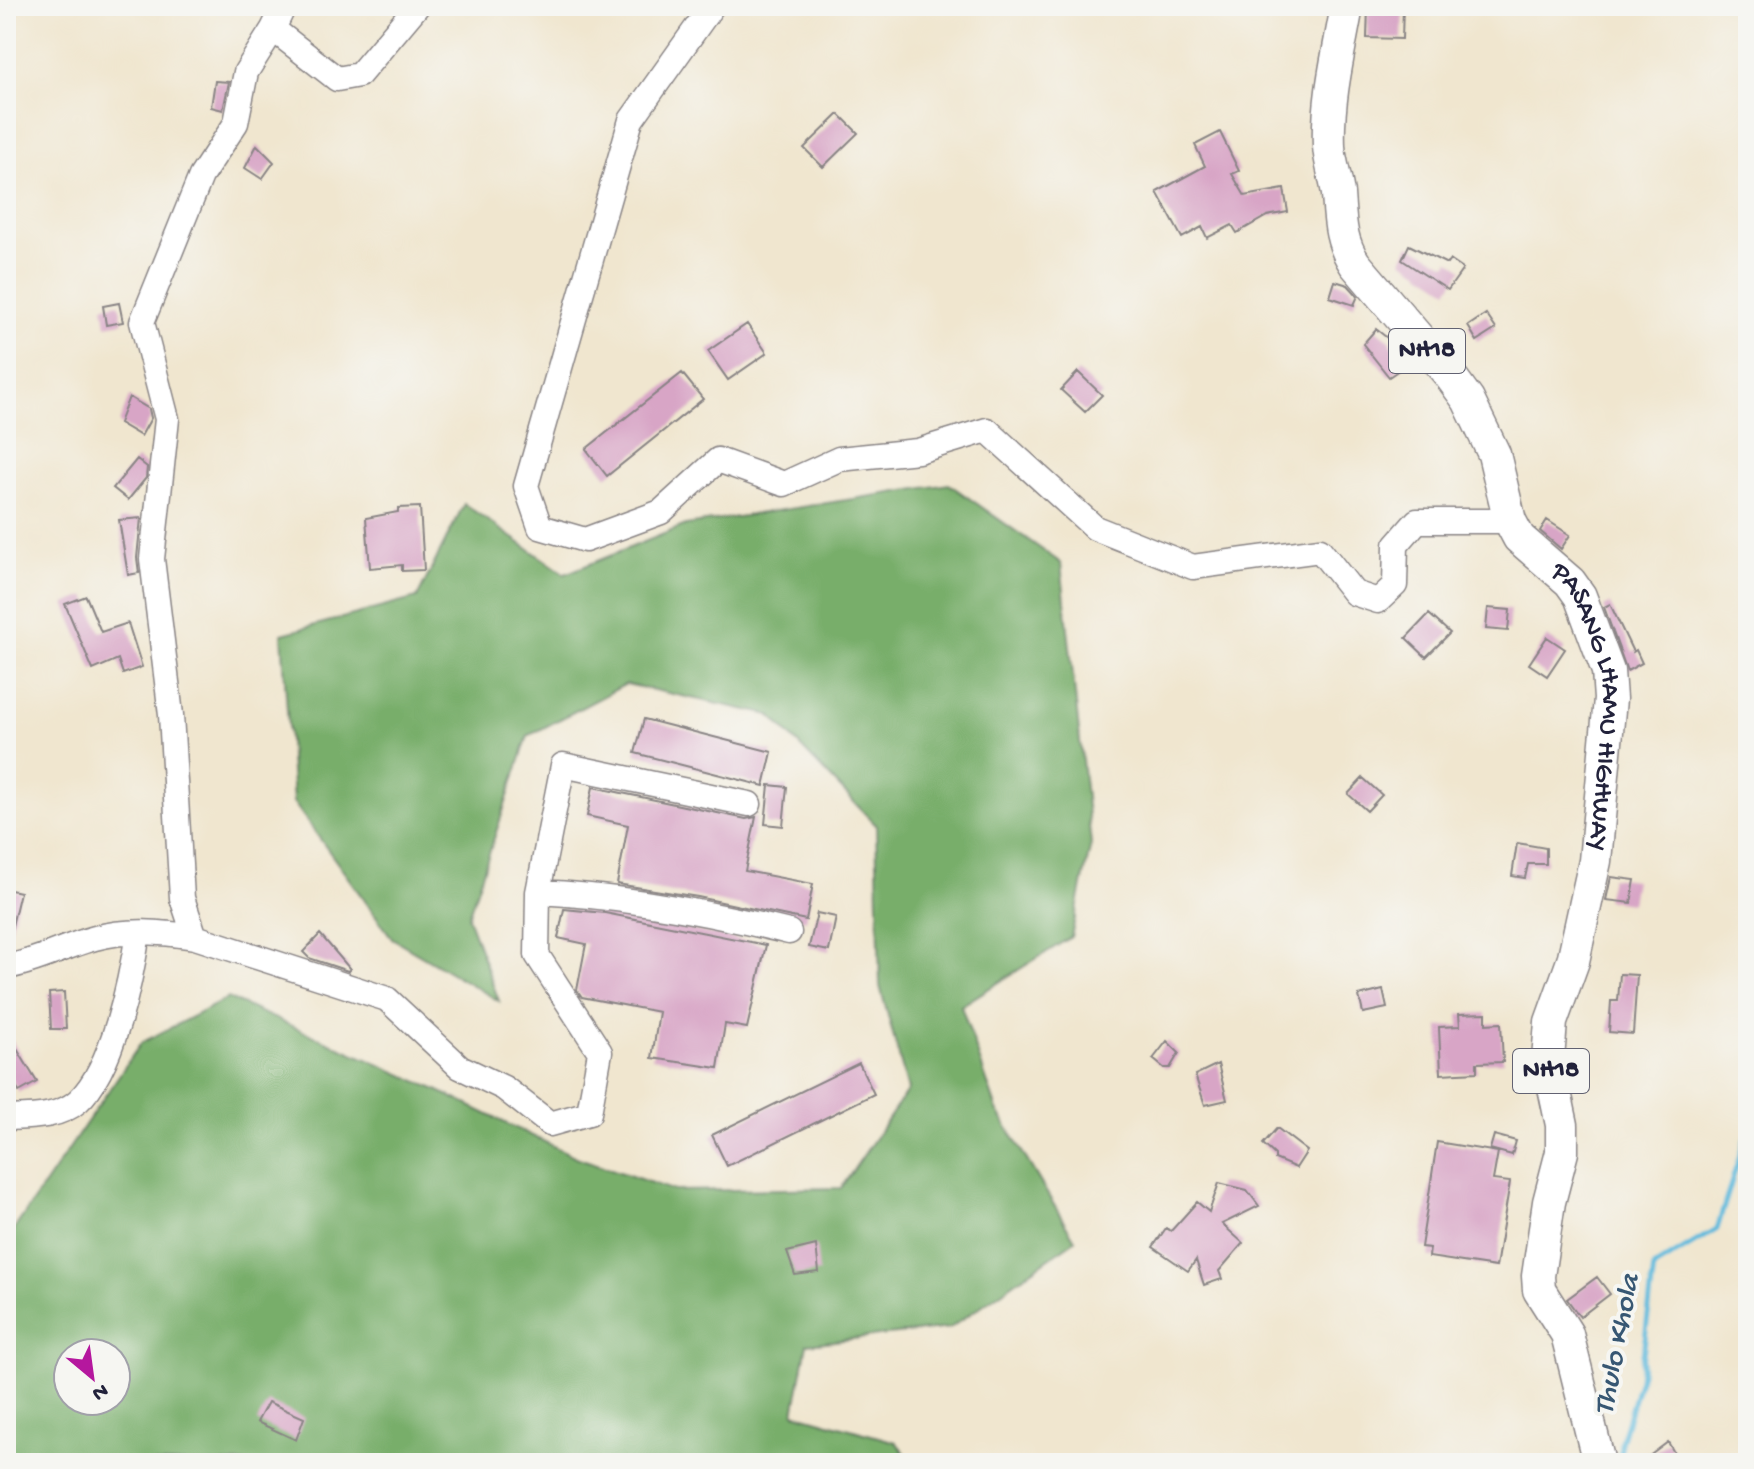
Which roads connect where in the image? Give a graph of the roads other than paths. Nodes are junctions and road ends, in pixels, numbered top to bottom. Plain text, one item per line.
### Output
1 (284, 6) edge
2 (417, 6) edge
3 (712, 6) edge
4 (1347, 6) edge
5 (273, 29) junction
6 (1510, 521) junction
7 (749, 804) dead end
8 (538, 892) junction
9 (789, 932) dead end
10 (138, 933) junction
11 (195, 937) junction
12 (6, 967) edge
13 (6, 1118) edge
14 (1599, 1463) edge

1 - 5 street
2 - 5 street
3 - 6 street
4 - 6 main road, PASANG LHAMU HIGHWAY / NH18
5 - 11 street
6 - 14 main road, PASANG LHAMU HIGHWAY / NH18
7 - 8 street
8 - 9 street
8 - 11 street
10 - 11 street
10 - 12 street
10 - 13 street

